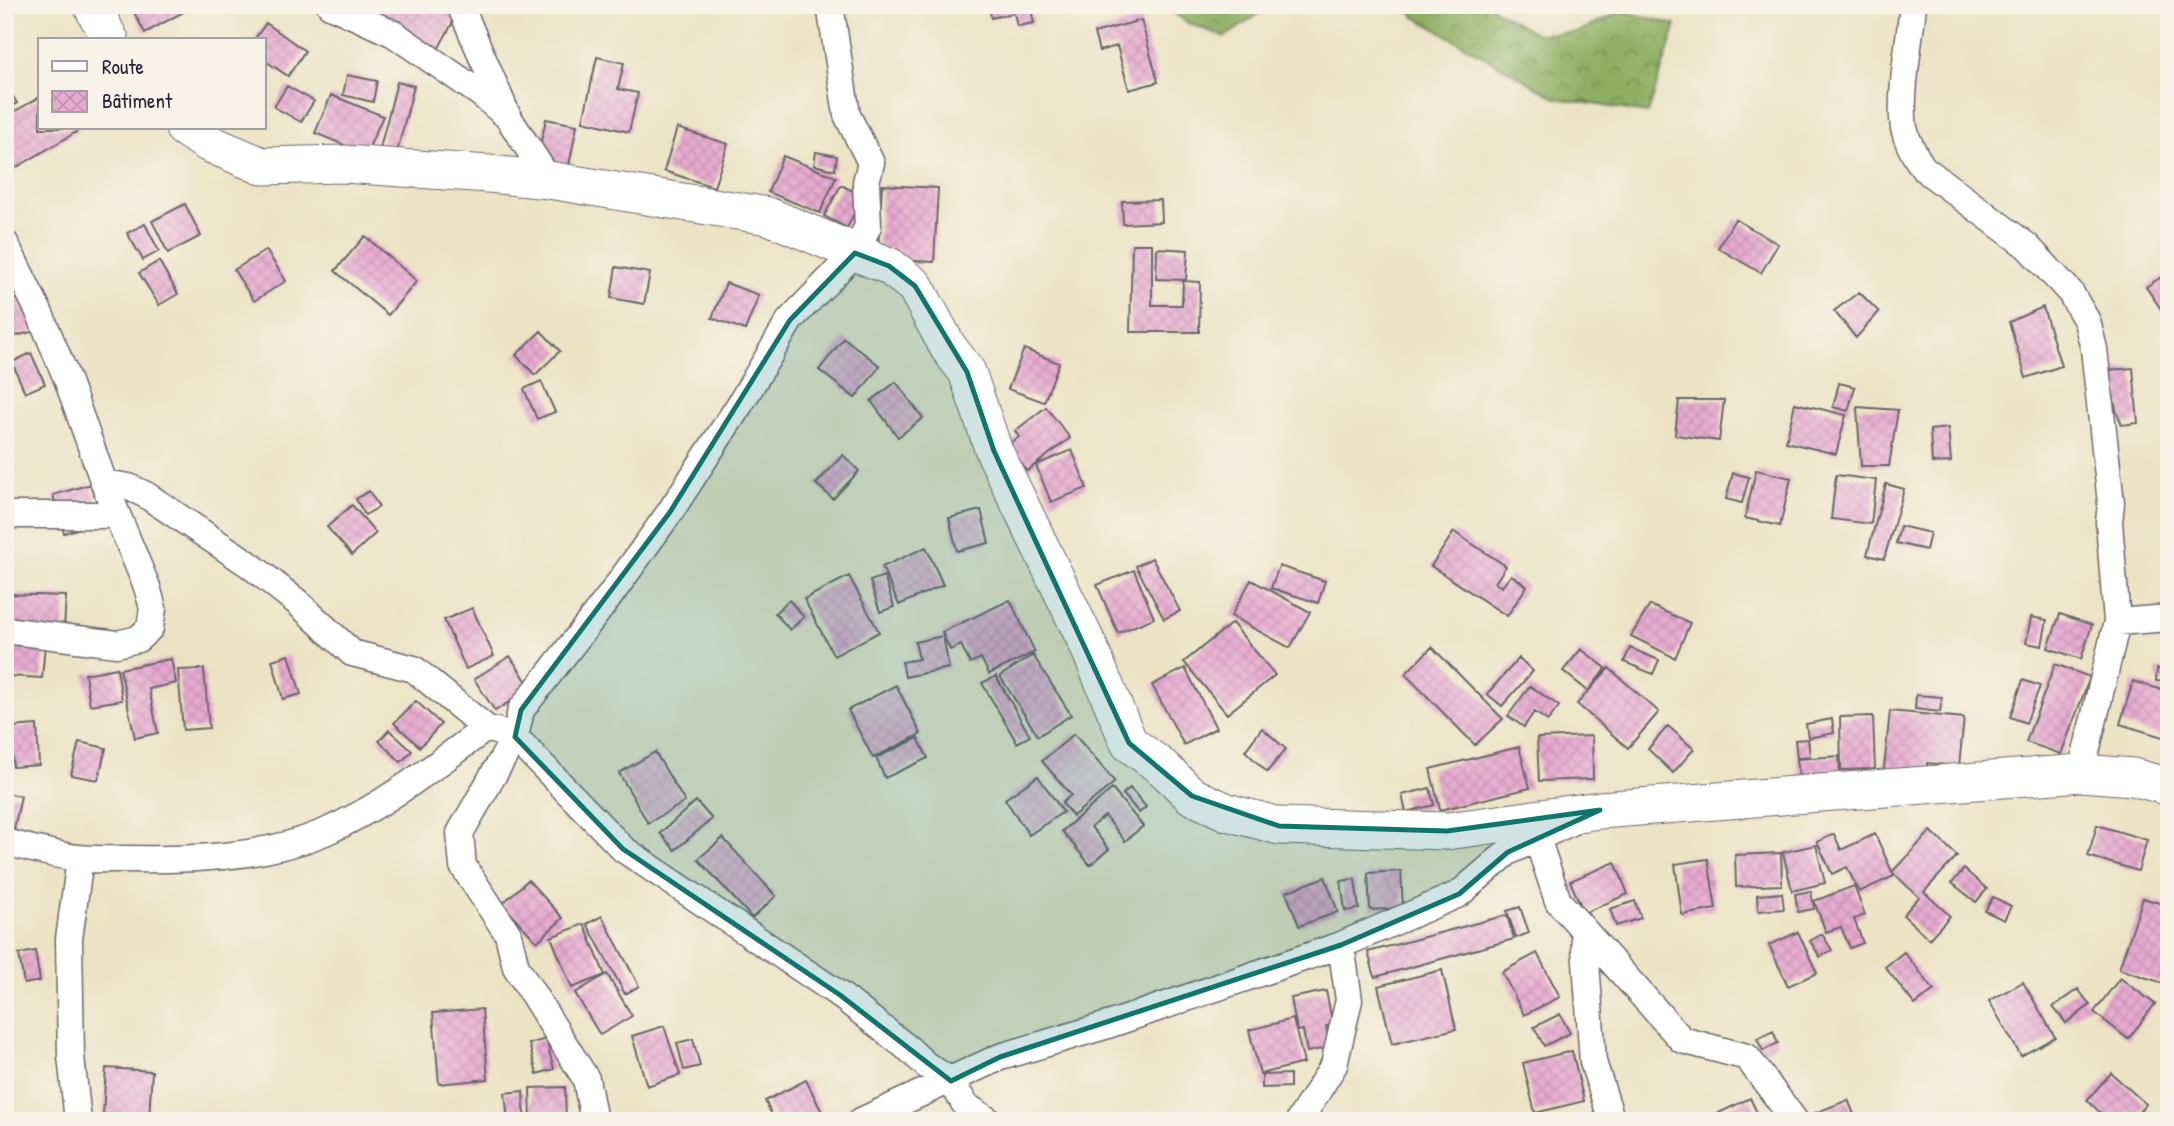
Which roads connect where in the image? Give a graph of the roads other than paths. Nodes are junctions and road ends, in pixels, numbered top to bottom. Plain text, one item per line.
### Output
1 (92, 5) edge
2 (330, 5) edge
3 (460, 5) edge
4 (830, 5) edge
5 (1913, 5) edge
6 (109, 38) edge
7 (508, 117) junction
8 (187, 130) edge
9 (550, 180) junction
10 (5, 243) edge
11 (855, 253) junction
12 (104, 483) junction
13 (5, 515) edge
14 (117, 515) junction
15 (2169, 618) edge
16 (2117, 622) junction
17 (5, 630) edge
18 (486, 728) junction
19 (515, 737) junction
20 (2081, 773) junction
21 (2169, 787) edge
22 (1600, 810) junction
23 (1537, 838) junction
24 (5, 842) edge
25 (80, 859) junction
26 (1584, 933) junction
27 (1340, 945) junction
28 (951, 1081) junction
29 (78, 1121) edge
30 (594, 1121) edge
31 (861, 1121) edge
32 (989, 1121) edge
33 (1299, 1121) edge
34 (1612, 1121) edge
35 (1795, 1121) edge

1 - 6 main road
2 - 7 street
3 - 7 street
4 - 11 street
5 - 16 street
7 - 9 street
8 - 9 main road
9 - 11 main road
10 - 12 street
11 - 19 street
11 - 22 main road
12 - 14 street
12 - 18 street
13 - 14 street
14 - 17 street
15 - 16 street
16 - 20 street
18 - 19 street
18 - 25 street
19 - 28 street
19 - 30 street
20 - 21 main road
20 - 22 main road
22 - 23 street
23 - 26 street
23 - 27 street
24 - 25 street
25 - 29 street
26 - 34 street
26 - 35 street
27 - 28 street
27 - 33 street
28 - 31 street
28 - 32 street

